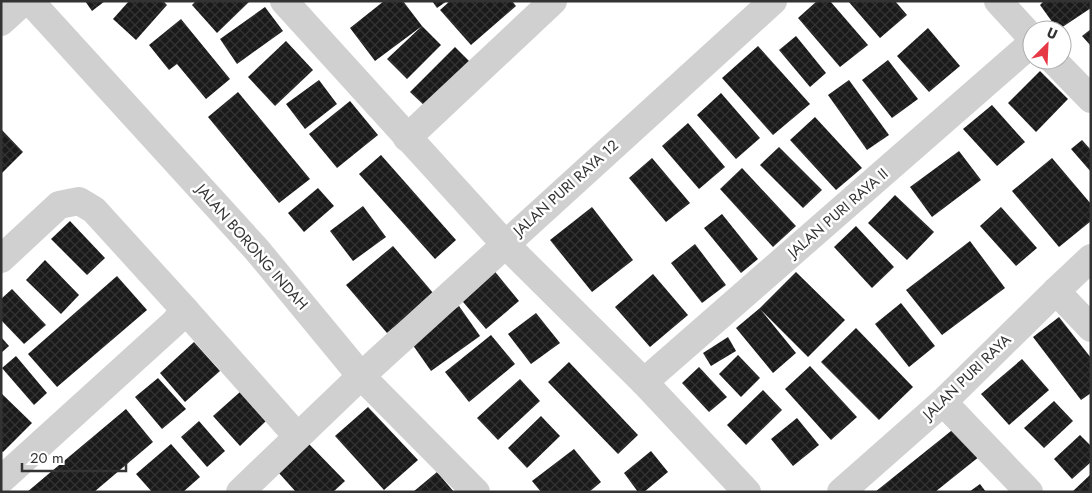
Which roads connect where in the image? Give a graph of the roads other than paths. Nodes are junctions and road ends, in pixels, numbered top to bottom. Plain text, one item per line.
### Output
1 (24, 1) edge
2 (30, 1) edge
3 (284, 1) edge
4 (998, 1) edge
5 (539, 6) edge
6 (759, 6) edge
7 (1, 22) edge
8 (1022, 27) edge
9 (1022, 52) edge
10 (1062, 70) edge
11 (1091, 100) edge
12 (407, 138) junction
13 (505, 244) junction
14 (1091, 258) edge
15 (1, 259) edge
16 (1056, 290) junction
17 (186, 310) junction
18 (1091, 328) edge
19 (360, 376) junction
20 (644, 382) junction
21 (943, 402) junction
22 (297, 436) junction
23 (1, 480) edge
24 (240, 492) edge
25 (476, 492) edge
26 (748, 492) edge
27 (840, 492) edge
28 (1028, 492) edge

1 - 7 street
2 - 19 street, JALAN BORONG INDAH
3 - 12 street
4 - 8 street
5 - 12 street
6 - 13 street, JALAN PURI RAYA 12
9 - 20 street, JALAN PURI RAYA II
10 - 11 street
12 - 13 street
13 - 19 street, JALAN PURI RAYA 12
13 - 20 street
14 - 16 street, JALAN PURI RAYA
15 - 17 street
16 - 18 street
16 - 21 street, JALAN PURI RAYA
17 - 22 street
17 - 23 street
19 - 22 street, JALAN PURI RAYA 12
19 - 25 street, JALAN BORONG INDAH
20 - 26 street
21 - 27 street, JALAN PURI RAYA
21 - 28 street
22 - 24 street, JALAN PURI RAYA 12

